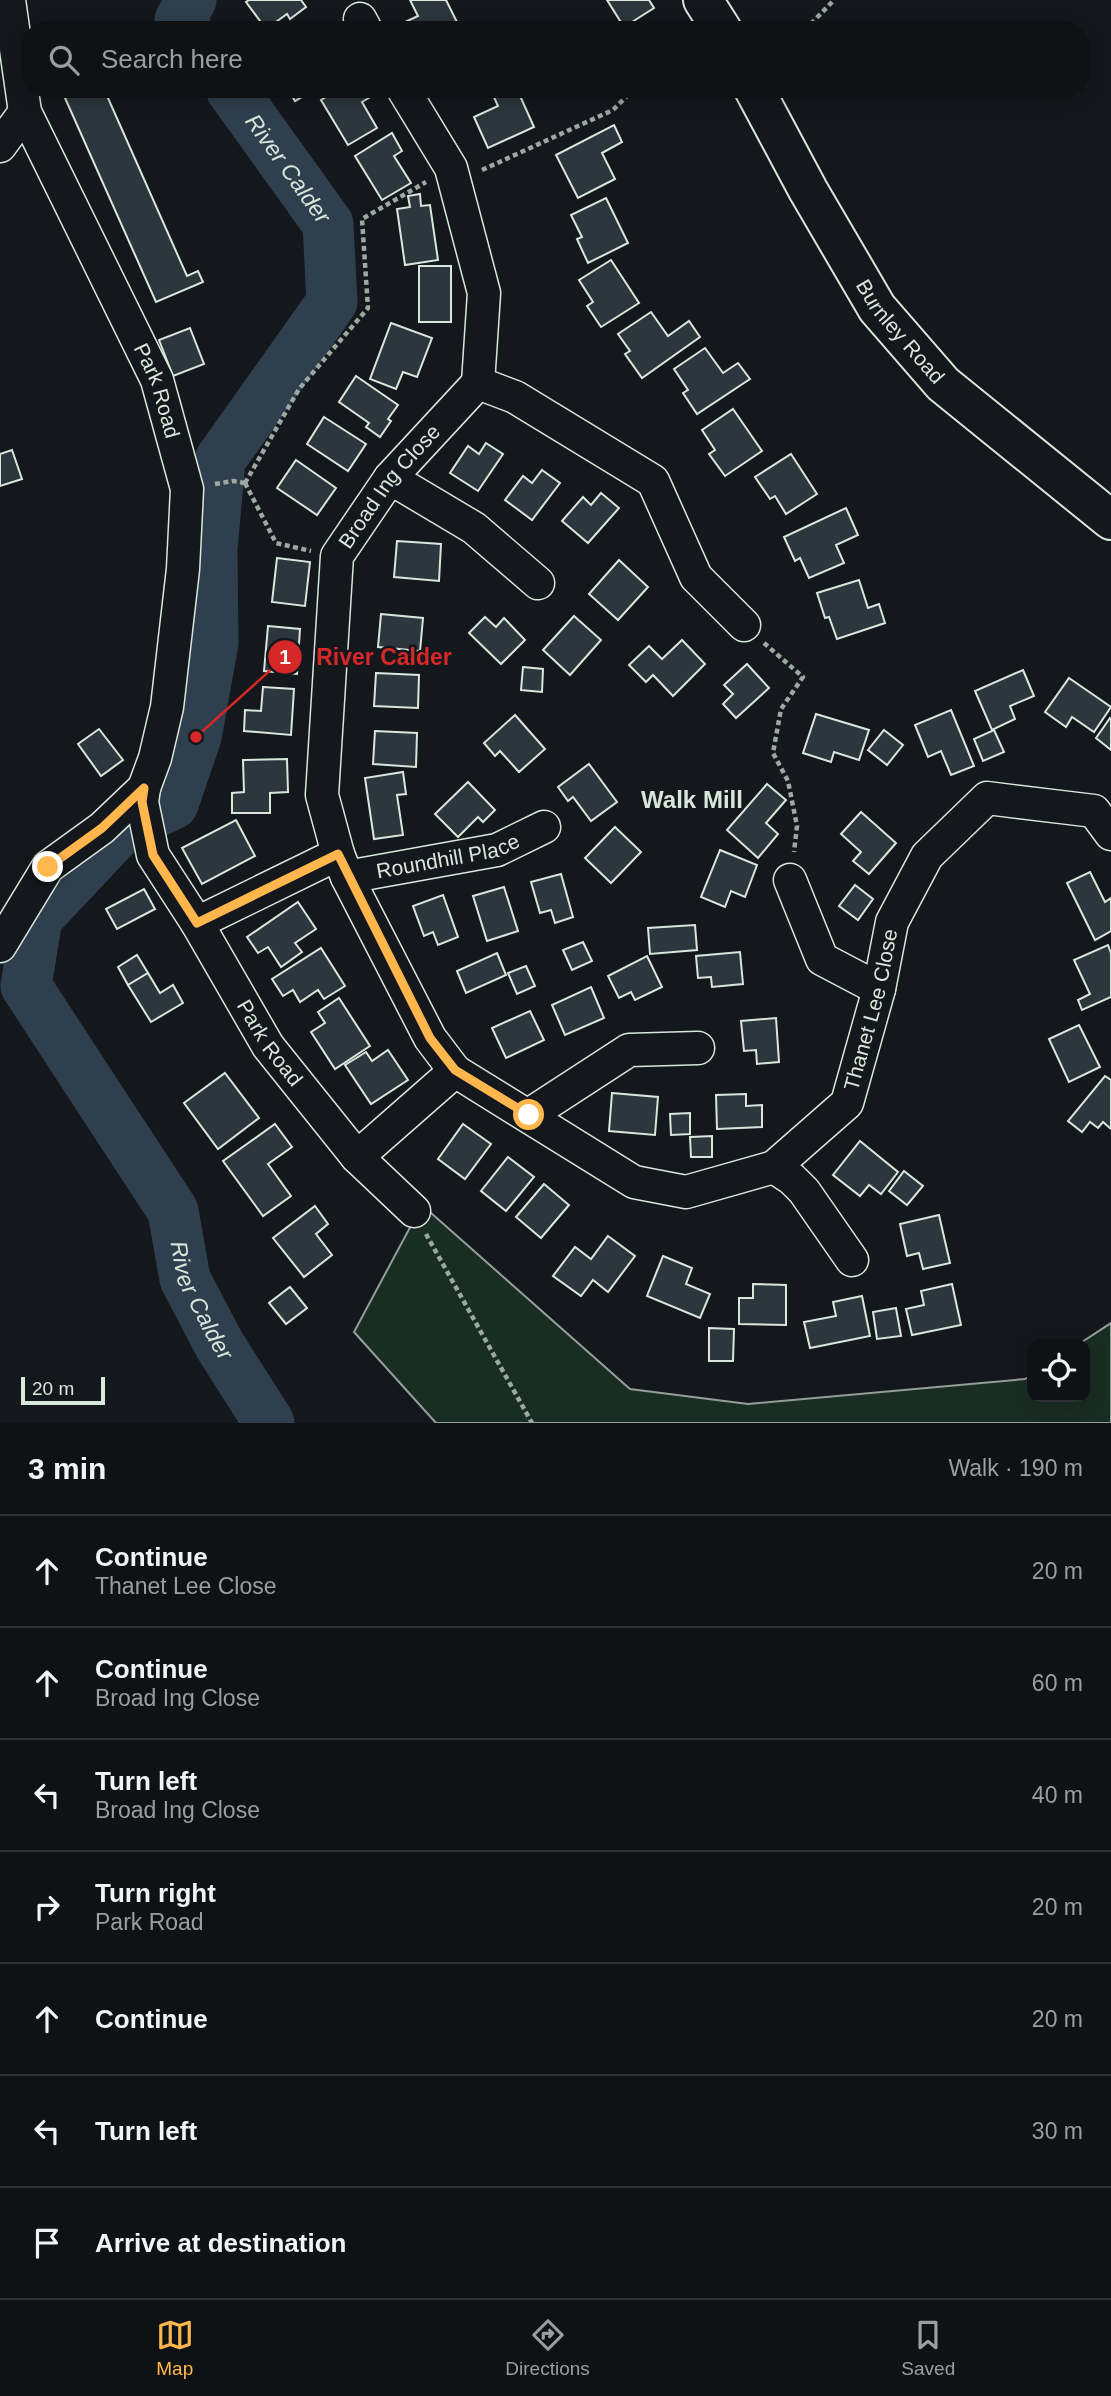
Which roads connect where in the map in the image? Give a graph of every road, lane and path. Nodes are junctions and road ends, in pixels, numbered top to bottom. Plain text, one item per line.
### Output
1 (9, 0) edge
2 (703, 0) edge
3 (834, 0) edge
4 (716, 21) edge
5 (814, 21) edge
6 (21, 84) edge
7 (23, 98) edge
8 (408, 98) edge
9 (625, 98) edge
10 (759, 98) edge
11 (25, 112) junction
12 (0, 146) edge
13 (453, 175) junction
14 (478, 383) junction
15 (390, 478) junction
16 (245, 483) junction
17 (209, 485) dead end
18 (1111, 520) edge
19 (338, 556) junction
20 (538, 583) dead end
21 (744, 625) joint
22 (143, 795) junction
23 (544, 827) dead end
24 (1111, 834) edge
25 (343, 865) junction
26 (790, 880) joint
27 (197, 923) junction
28 (0, 946) edge
29 (878, 989) junction
30 (698, 1048) dead end
31 (455, 1070) junction
32 (529, 1115) junction
33 (357, 1157) junction
34 (774, 1167) junction
35 (414, 1212) joint
36 (852, 1260) dead end
37 (532, 1423) edge

1 - 6 street, Park Road
2 - 4 highway
3 - 5 path
7 - 11 street, Park Road
8 - 13 street
9 - 13 path
10 - 18 highway, Burnley Road
11 - 12 street
11 - 22 street, Park Road
13 - 14 street
13 - 16 path
14 - 15 street, Broad Ing Close
14 - 21 street
15 - 19 street, Broad Ing Close
15 - 20 street
16 - 17 path
16 - 19 path
19 - 25 street, Broad Ing Close
21 - 26 path
22 - 27 street, Park Road
22 - 28 street
23 - 25 street, Roundhill Place
24 - 29 street, Thanet Lee Close
25 - 27 street
25 - 31 street, Broad Ing Close
26 - 29 street
27 - 33 street, Park Road
29 - 34 street, Thanet Lee Close
30 - 32 street
31 - 32 street, Thanet Lee Close
31 - 33 street
32 - 34 street, Thanet Lee Close
33 - 35 street, Park Road
34 - 36 street
35 - 37 path

